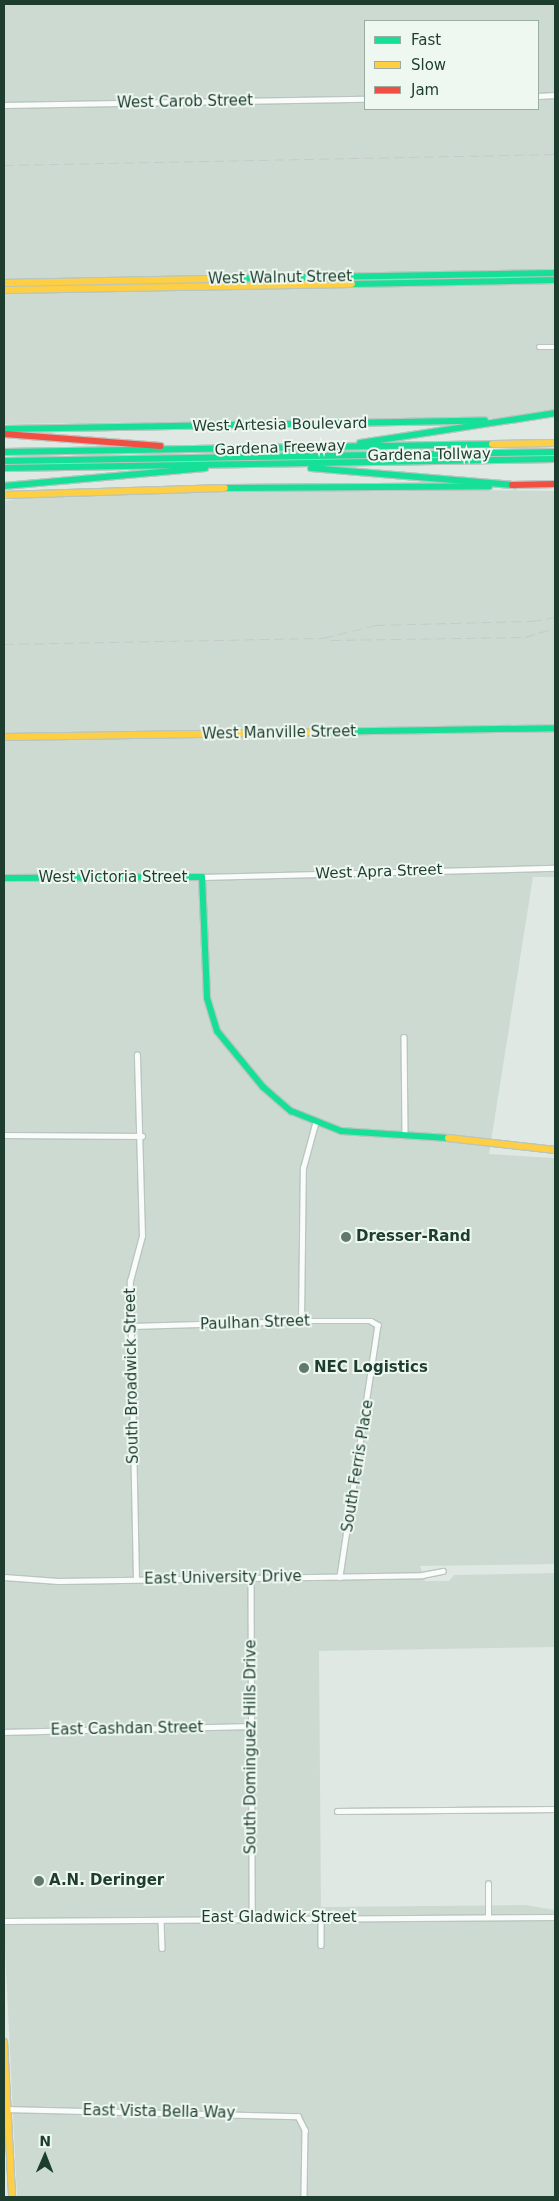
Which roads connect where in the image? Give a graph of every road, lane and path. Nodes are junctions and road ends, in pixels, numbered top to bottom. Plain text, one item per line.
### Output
1 (555, 95) edge
2 (539, 96) edge
3 (364, 99) edge
4 (4, 105) edge
5 (555, 272) edge
6 (528, 273) junction
7 (461, 278) junction
8 (528, 280) junction
9 (555, 280) edge
10 (4, 286) edge
11 (538, 347) dead end
12 (555, 347) edge
13 (555, 413) edge
14 (511, 420) junction
15 (4, 429) edge
16 (4, 434) edge
17 (555, 443) edge
18 (346, 446) junction
19 (232, 450) junction
20 (555, 450) edge
21 (4, 452) edge
22 (4, 459) edge
23 (555, 459) edge
24 (234, 464) junction
25 (269, 464) junction
26 (4, 468) edge
27 (555, 484) edge
28 (516, 485) junction
29 (4, 486) edge
30 (4, 495) edge
31 (555, 728) edge
32 (4, 737) edge
33 (555, 868) edge
34 (202, 877) junction
35 (4, 878) edge
36 (404, 1037) dead end
37 (137, 1055) dead end
38 (316, 1124) junction
39 (405, 1133) junction
40 (4, 1135) edge
41 (142, 1136) junction
42 (555, 1150) edge
43 (301, 1321) junction
44 (378, 1325) joint
45 (131, 1326) junction
46 (443, 1571) dead end
47 (4, 1577) edge
48 (340, 1577) junction
49 (251, 1578) junction
50 (136, 1579) junction
51 (250, 1726) junction
52 (4, 1732) edge
53 (555, 1809) edge
54 (337, 1811) dead end
55 (488, 1884) dead end
56 (252, 1917) junction
57 (488, 1917) junction
58 (555, 1917) edge
59 (321, 1918) junction
60 (162, 1920) junction
61 (4, 1921) edge
62 (321, 1945) dead end
63 (162, 1948) dead end
64 (4, 2042) edge
65 (6, 2109) edge
66 (12, 2197) edge
67 (304, 2197) edge

1 - 2 street
3 - 4 street, West Carob Street
5 - 6 main road, West Walnut Street
6 - 7 main road, West Walnut Street
6 - 8 street
7 - 8 main road, West Walnut Street
7 - 10 main road, West Walnut Street
8 - 9 main road, West Walnut Street
11 - 12 street
13 - 14 main road, West Artesia Boulevard
14 - 15 main road, West Artesia Boulevard
14 - 18 main road
16 - 19 main road
17 - 18 main road, Gardena Freeway
18 - 19 main road, Gardena Freeway
19 - 21 main road, Gardena Freeway
20 - 22 main road, Gardena Tollway
23 - 25 main road, Gardena Freeway
24 - 25 main road, Gardena Freeway
24 - 26 main road, Gardena Freeway
24 - 29 main road
25 - 28 main road
27 - 28 main road
28 - 30 main road
31 - 32 main road, West Manville Street
33 - 34 street, West Apra Street
34 - 35 main road, West Victoria Street
34 - 38 main road, West Victoria Street
36 - 39 street
37 - 41 street, South Broadwick Street
38 - 39 main road, West Victoria Street
38 - 43 street
39 - 42 main road, West Victoria Street
40 - 41 street
41 - 45 street, South Broadwick Street
43 - 44 street, Paulhan Street
43 - 45 street, Paulhan Street
44 - 48 street, South Ferris Place
45 - 50 street, South Broadwick Street
46 - 48 street, East University Drive
47 - 50 street, East University Drive
48 - 49 street, East University Drive
49 - 50 street, East University Drive
49 - 51 street, South Dominguez Hills Drive
51 - 52 street, East Cashdan Street
51 - 56 street, South Dominguez Hills Drive
53 - 54 street
55 - 57 street
56 - 59 street, East Gladwick Street
56 - 60 street, East Gladwick Street
57 - 58 street, East Gladwick Street
57 - 59 street, East Gladwick Street
59 - 62 street
60 - 61 street, East Gladwick Street
60 - 63 street
64 - 65 main road
65 - 66 main road
65 - 67 street, East Vista Bella Way

